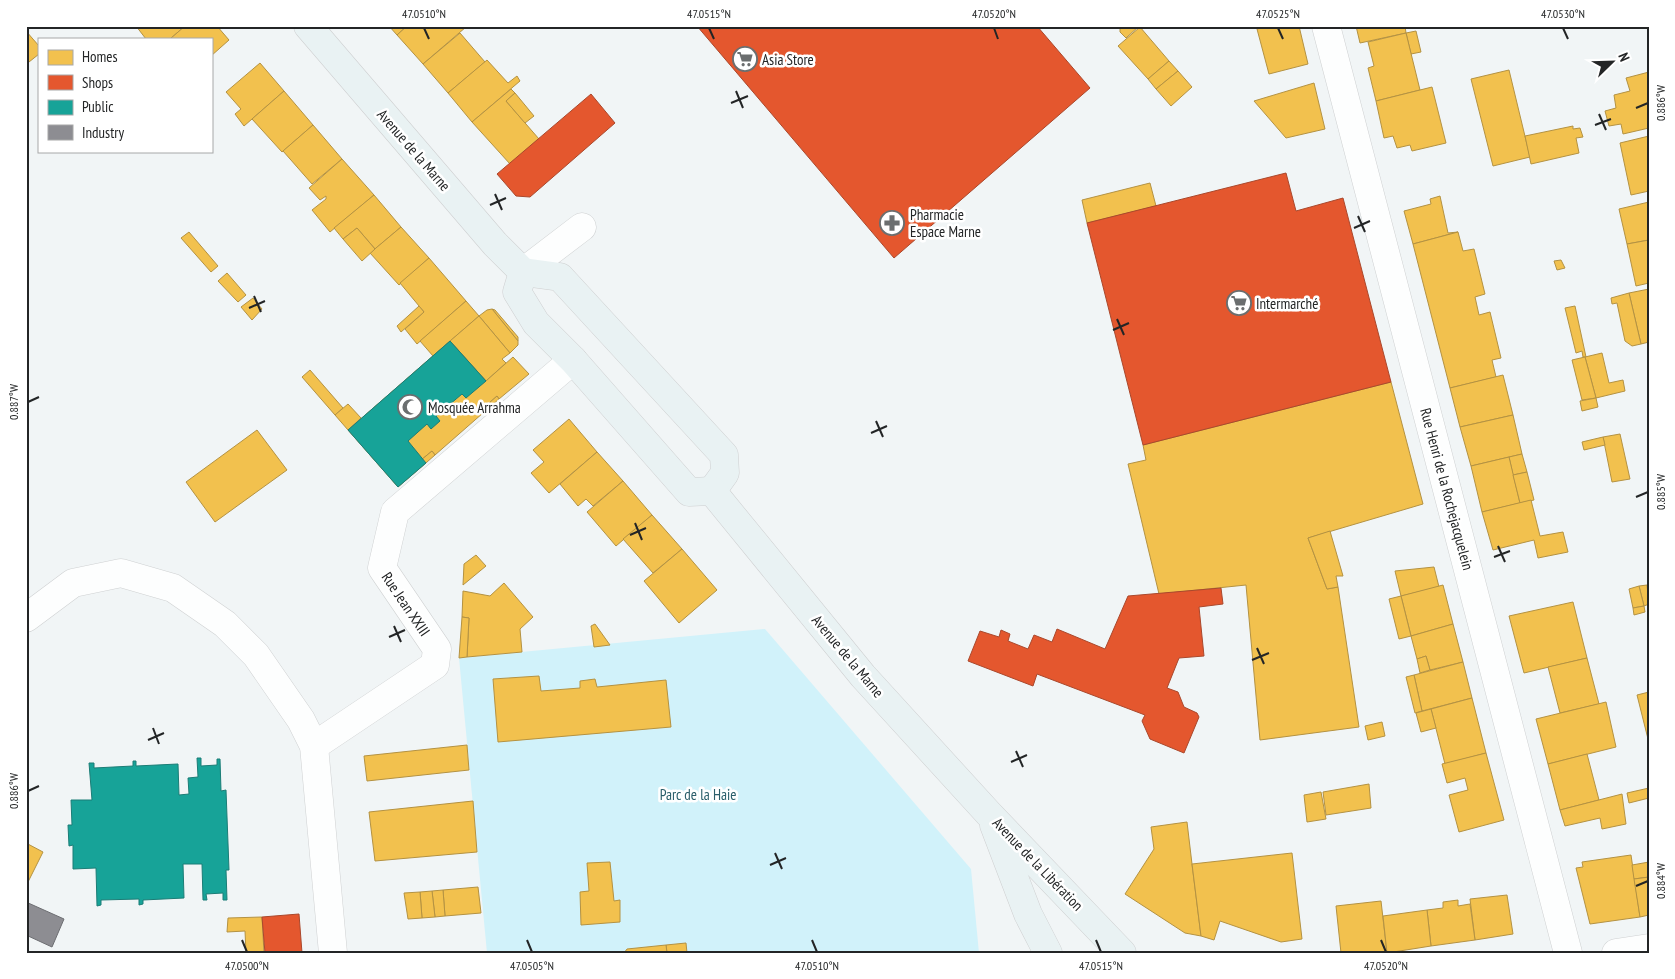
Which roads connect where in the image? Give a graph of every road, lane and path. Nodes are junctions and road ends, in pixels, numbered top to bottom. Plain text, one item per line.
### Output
1 (308, 26) edge
2 (1326, 26) edge
3 (582, 227) dead end
4 (523, 272) junction
5 (573, 360) junction
6 (712, 492) junction
7 (26, 618) edge
8 (314, 746) junction
9 (989, 814) junction
10 (1649, 948) edge
11 (1044, 950) edge
12 (333, 953) edge
13 (1122, 953) edge
14 (1568, 953) edge
15 (1616, 953) edge

1 - 4 main road, Avenue de la Marne
2 - 14 street, Rue Henri de la Rochejacquelein
3 - 4 street
4 - 5 main road
4 - 6 main road
5 - 6 main road
5 - 8 street, Rue Jean XXIII
6 - 9 main road, Avenue de la Marne
7 - 8 street
8 - 12 street
9 - 11 main road, Avenue de la Libération
9 - 13 main road, Avenue de la Libération
10 - 15 street

